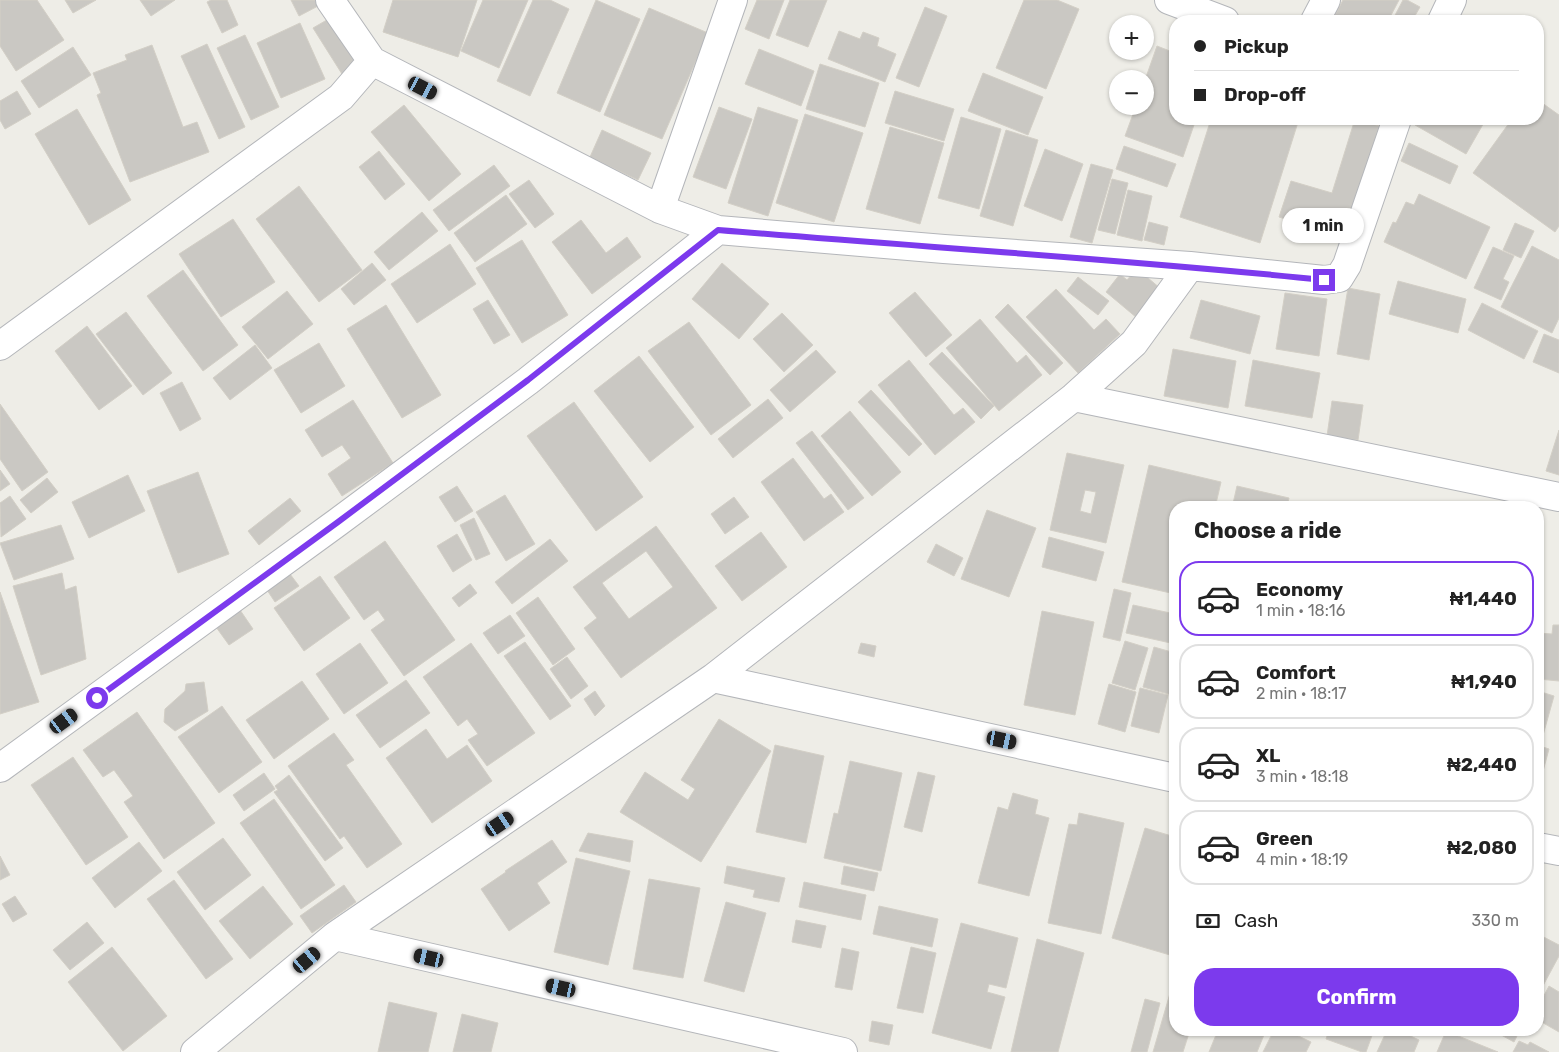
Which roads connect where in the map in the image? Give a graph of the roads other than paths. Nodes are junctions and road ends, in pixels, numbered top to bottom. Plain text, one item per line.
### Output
1 (330, 0) edge
2 (733, 0) edge
3 (1169, 0) edge
4 (1326, 0) edge
5 (1452, 0) edge
6 (1209, 15) edge
7 (1318, 15) edge
8 (1445, 15) edge
9 (372, 61) junction
10 (1396, 125) edge
11 (660, 209) junction
12 (718, 230) junction
13 (1190, 266) junction
14 (0, 346) edge
15 (1074, 398) junction
16 (1559, 498) edge
17 (713, 678) junction
18 (0, 768) edge
19 (1169, 777) edge
20 (1544, 848) edge
21 (1559, 851) edge
22 (335, 936) junction
23 (195, 1052) edge
24 (843, 1052) edge

1 - 9 street
2 - 11 street
3 - 6 street
4 - 7 street
5 - 8 street
9 - 11 street
9 - 14 street
10 - 13 street
11 - 12 street
12 - 13 street
12 - 18 street
13 - 15 street
15 - 16 street
15 - 17 street
17 - 19 street
17 - 22 street
20 - 21 street
22 - 23 street
22 - 24 street

